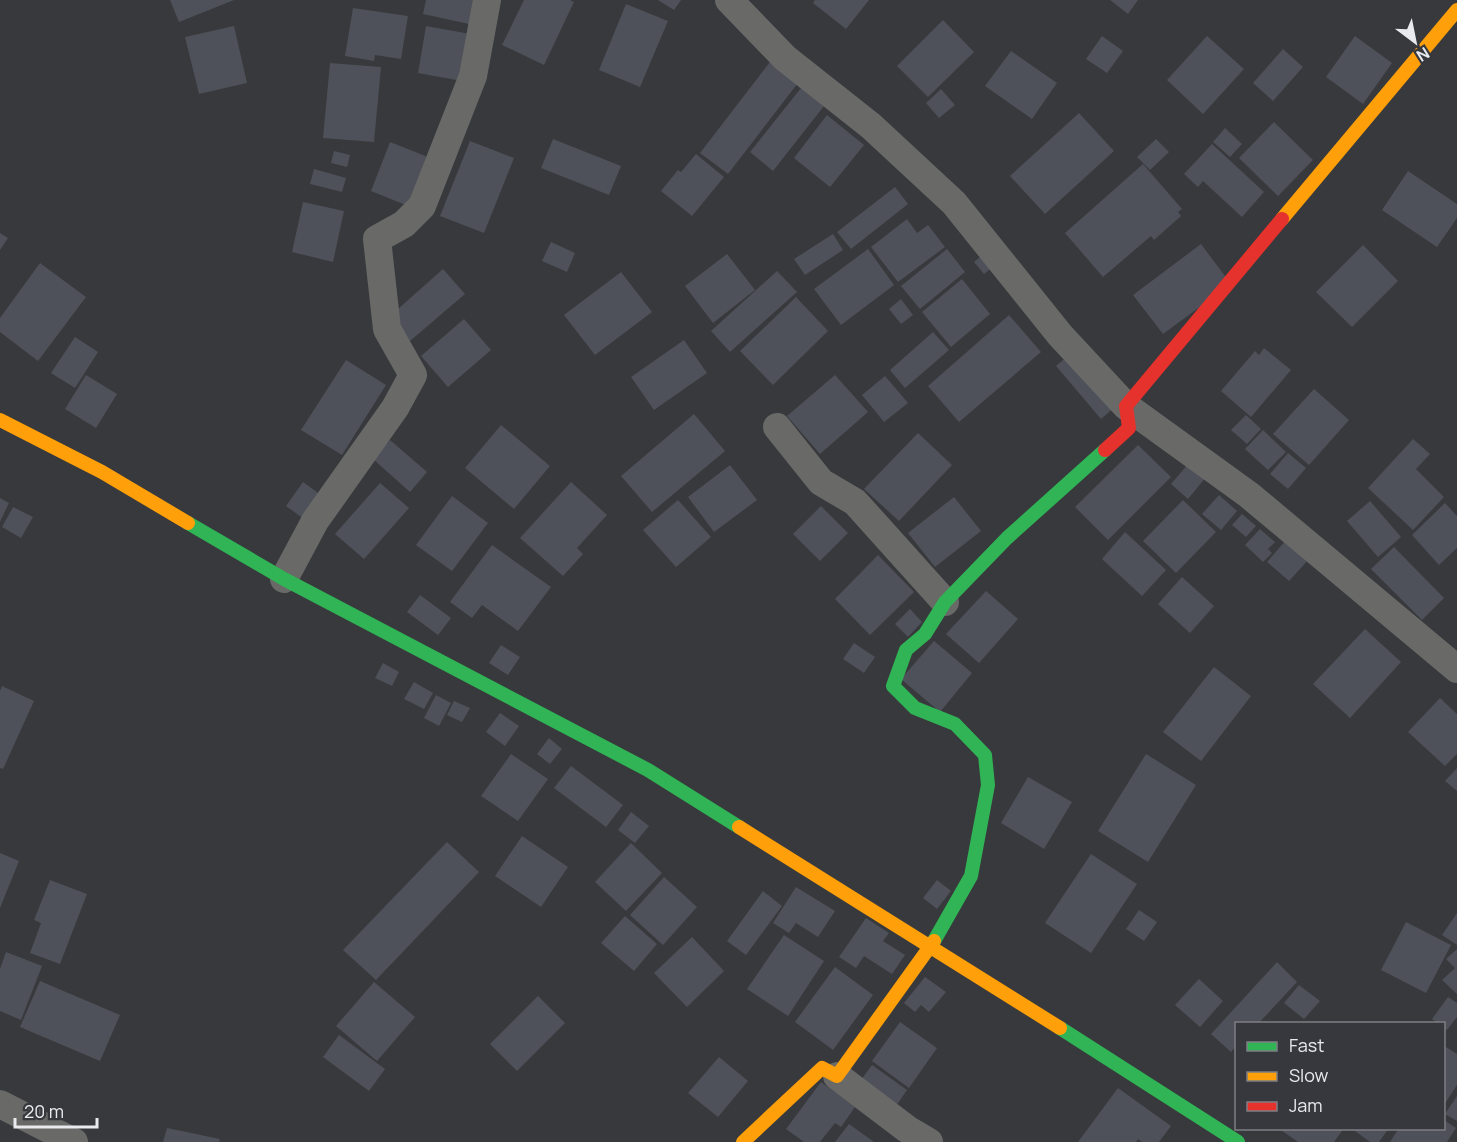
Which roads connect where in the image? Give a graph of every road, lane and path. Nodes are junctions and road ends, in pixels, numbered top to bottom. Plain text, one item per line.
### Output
1 (487, 0) edge
2 (729, 0) edge
3 (1457, 10) edge
4 (1126, 406) junction
5 (0, 420) edge
6 (777, 427) dead end
7 (284, 579) junction
8 (945, 602) junction
9 (1457, 669) edge
10 (932, 946) junction
11 (837, 1076) junction
12 (0, 1104) edge
13 (74, 1142) edge
14 (743, 1142) edge
15 (929, 1142) edge
16 (1238, 1142) edge

1 - 7 street
2 - 4 street
3 - 4 street
4 - 8 street
4 - 9 street
5 - 7 street
6 - 8 street
7 - 10 street
8 - 10 street
10 - 11 street
10 - 16 street
11 - 14 street
11 - 15 street
12 - 13 street

